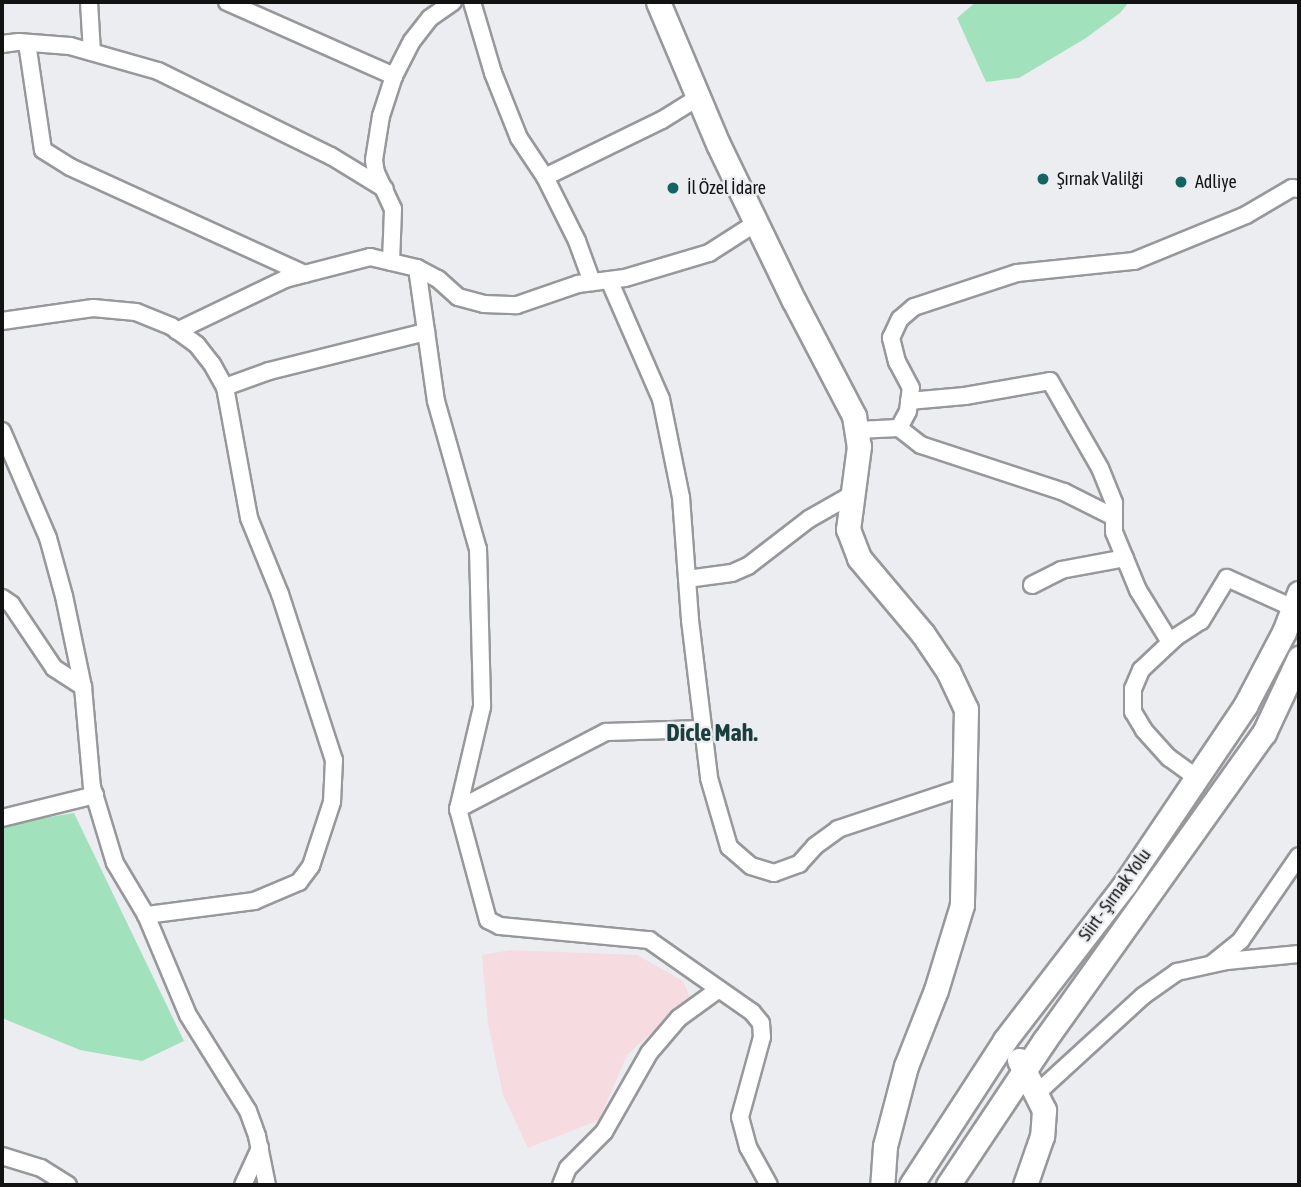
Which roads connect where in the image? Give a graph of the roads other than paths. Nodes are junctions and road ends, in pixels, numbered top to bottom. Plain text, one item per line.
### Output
1 (89, 2) edge
2 (227, 2) edge
3 (453, 2) edge
4 (472, 2) edge
5 (658, 2) edge
6 (27, 43) junction
7 (2, 44) edge
8 (92, 52) junction
9 (394, 76) junction
10 (699, 97) junction
11 (545, 177) junction
12 (1299, 188) edge
13 (385, 189) junction
14 (756, 223) junction
15 (391, 262) junction
16 (417, 268) junction
17 (305, 274) junction
18 (609, 281) junction
19 (592, 282) junction
20 (2, 321) edge
21 (177, 331) junction
22 (426, 332) junction
23 (225, 387) junction
24 (909, 401) junction
25 (899, 428) junction
26 (857, 430) junction
27 (2, 431) edge
28 (853, 494) junction
29 (1114, 517) junction
30 (1125, 558) junction
31 (687, 579) junction
32 (1032, 585) dead end
33 (2, 598) edge
34 (1296, 600) edge
35 (1170, 642) junction
36 (1299, 658) edge
37 (83, 687) junction
38 (703, 729) junction
39 (1197, 778) junction
40 (964, 787) junction
41 (94, 795) junction
42 (458, 809) junction
43 (2, 818) edge
44 (1299, 856) edge
45 (145, 915) junction
46 (1299, 954) edge
47 (1211, 964) junction
48 (719, 989) junction
49 (1005, 1040) junction
50 (1024, 1069) junction
51 (1036, 1094) junction
52 (260, 1148) junction
53 (2, 1156) edge
54 (68, 1185) edge
55 (243, 1185) edge
56 (267, 1185) edge
57 (561, 1185) edge
58 (769, 1185) edge
59 (882, 1185) edge
60 (911, 1185) edge
61 (948, 1185) edge
62 (1025, 1185) edge

1 - 8 street
2 - 9 street
3 - 9 street
4 - 11 street
5 - 10 street
6 - 7 street
6 - 8 street
6 - 17 street
8 - 13 street
9 - 13 street
10 - 11 street
10 - 14 street
11 - 19 street
12 - 24 street
13 - 15 street
14 - 18 street
14 - 26 street
15 - 16 street
15 - 17 street
16 - 19 street
16 - 22 street
17 - 21 street
18 - 19 street
18 - 31 street
20 - 21 street
21 - 23 street
22 - 23 street
22 - 42 street
23 - 45 street
24 - 25 street
24 - 29 street
25 - 26 street
25 - 29 street
26 - 28 street
27 - 37 street
28 - 31 street
28 - 40 street
29 - 30 street
30 - 32 street
30 - 35 street
31 - 38 street
33 - 37 street
34 - 35 street
34 - 39 street, Siirt - Şırnak Yolu
35 - 39 street
36 - 50 street, Siirt - Şırnak Yolu
37 - 41 street
38 - 40 street
38 - 42 street
39 - 49 street, Siirt - Şırnak Yolu
40 - 59 street
41 - 43 street
41 - 45 street
42 - 48 street
44 - 47 street
45 - 52 street
46 - 47 street
47 - 51 street
48 - 57 street
48 - 58 street
49 - 50 street
49 - 60 street, Siirt - Şırnak Yolu
50 - 51 street
50 - 61 street, Siirt - Şırnak Yolu
51 - 62 street
52 - 55 street
52 - 56 street
53 - 54 street

